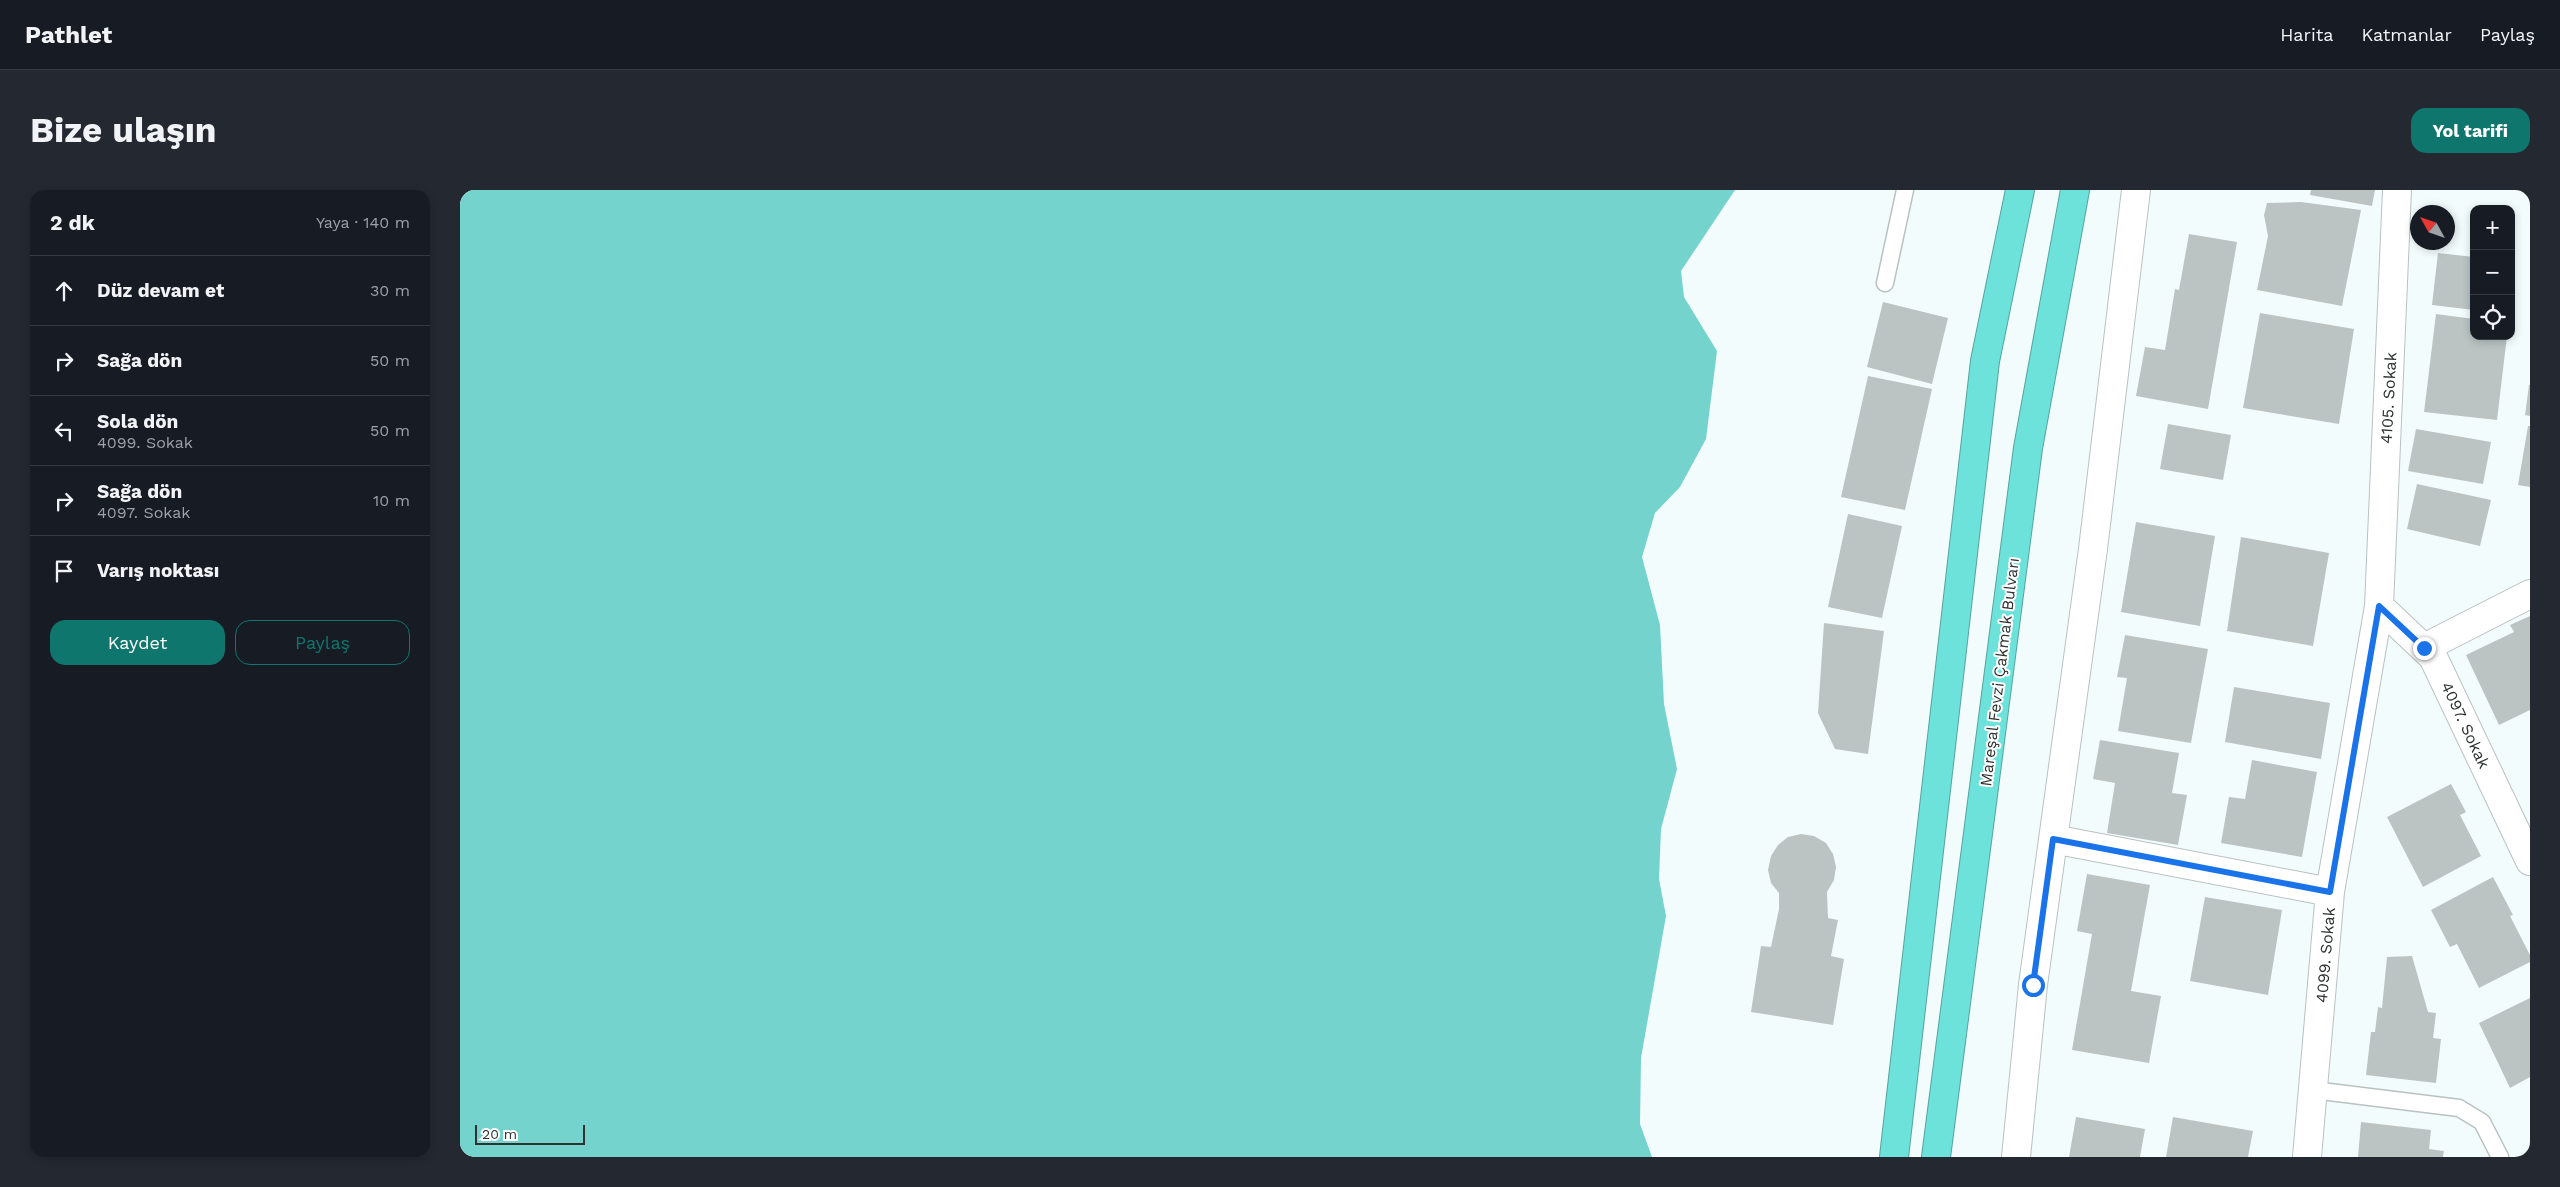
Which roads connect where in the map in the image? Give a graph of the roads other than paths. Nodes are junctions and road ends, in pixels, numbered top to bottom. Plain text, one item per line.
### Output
1 (1905, 190) edge
2 (2020, 190) edge
3 (2075, 190) edge
4 (2136, 190) edge
5 (2397, 190) edge
6 (1885, 283) dead end
7 (2530, 594) edge
8 (2379, 606) junction
9 (2424, 648) junction
10 (2053, 839) junction
11 (2530, 861) edge
12 (2330, 892) junction
13 (2313, 1090) junction
14 (1894, 1157) edge
15 (1936, 1157) edge
16 (2016, 1157) edge
17 (2308, 1157) edge
18 (2500, 1157) edge

1 - 6 lane
2 - 14 highway
3 - 15 highway, Mareşal Fevzi Çakmak Bulvarı
4 - 10 street
5 - 8 street, 4105. Sokak
7 - 9 street
8 - 9 street, 4097. Sokak
8 - 12 street, 4099. Sokak
9 - 11 street, 4097. Sokak
10 - 12 street
10 - 16 street
12 - 13 street, 4099. Sokak
13 - 17 street, 4099. Sokak
13 - 18 lane

